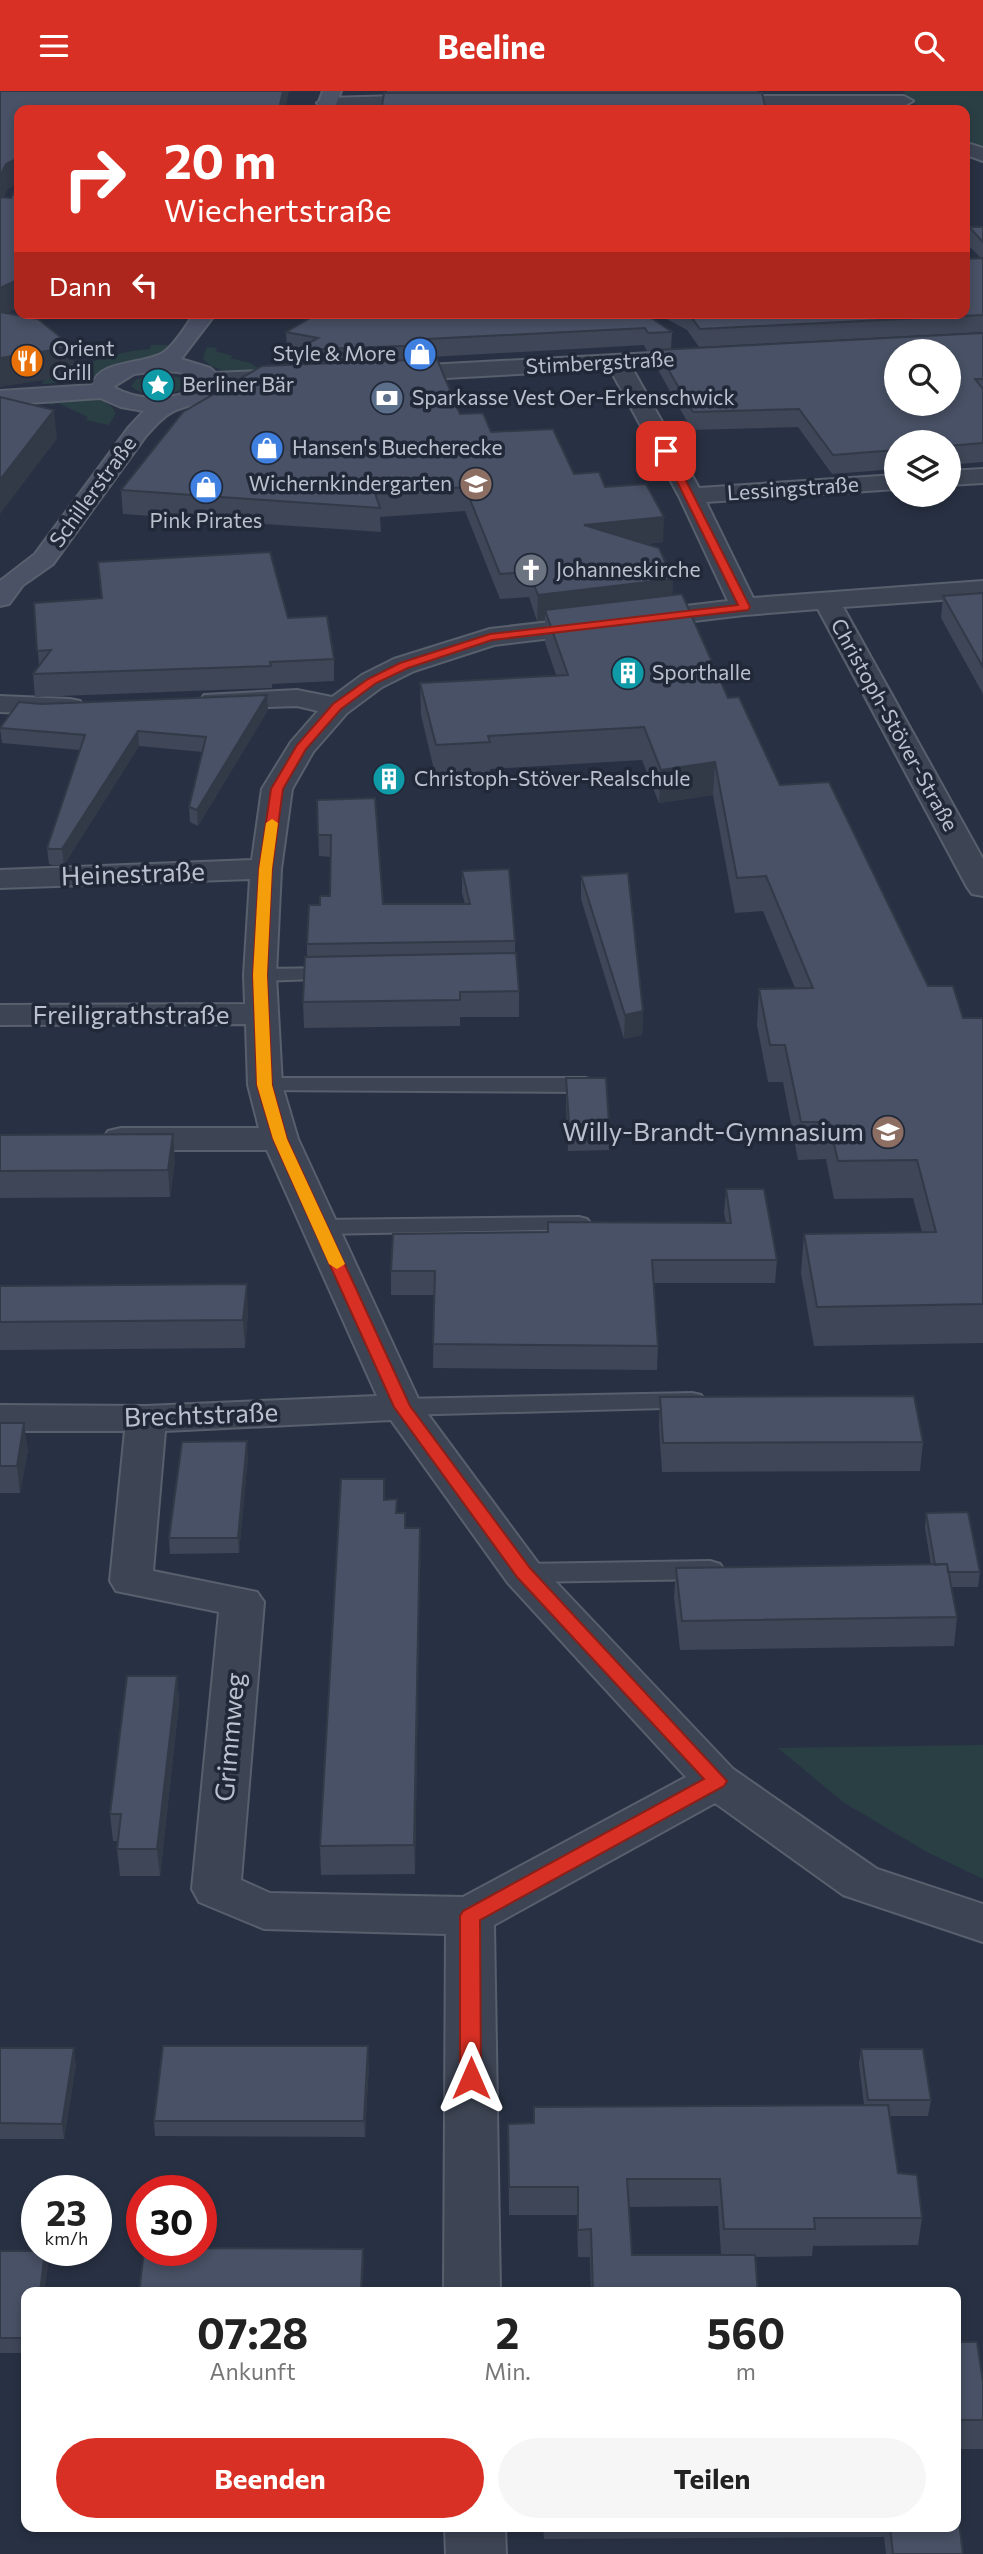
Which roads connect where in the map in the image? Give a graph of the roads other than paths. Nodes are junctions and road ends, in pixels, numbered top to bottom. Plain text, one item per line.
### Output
1 (458, 100) edge
2 (334, 101) edge
3 (690, 101) edge
4 (905, 101) edge
5 (201, 319) edge
6 (224, 319) edge
7 (676, 335) dead end
8 (733, 356) edge
9 (692, 358) junction
10 (618, 363) junction
11 (150, 366) junction
12 (370, 376) edge
13 (207, 379) junction
14 (317, 379) edge
15 (104, 387) junction
16 (0, 389) edge
17 (0, 398) edge
18 (131, 402) junction
19 (171, 403) junction
20 (983, 476) edge
21 (961, 477) edge
22 (884, 483) edge
23 (691, 496) junction
24 (5, 586) edge
25 (983, 589) edge
26 (826, 600) junction
27 (744, 607) junction
28 (190, 702) edge
29 (0, 705) edge
30 (96, 706) edge
31 (337, 707) junction
32 (265, 869) junction
33 (0, 879) edge
34 (983, 887) edge
35 (357, 974) edge
36 (260, 975) junction
37 (261, 1014) junction
38 (0, 1016) edge
39 (265, 1085) junction
40 (586, 1085) edge
41 (84, 1139) edge
42 (280, 1139) junction
43 (606, 1224) edge
44 (320, 1227) junction
45 (716, 1400) edge
46 (402, 1407) junction
47 (0, 1418) edge
48 (146, 1419) junction
49 (730, 1569) edge
50 (523, 1573) junction
51 (717, 1781) junction
52 (470, 1916) junction
53 (983, 1923) edge
54 (472, 2287) edge
55 (475, 2532) edge
56 (476, 2554) edge

1 - 2 street
3 - 4 street
5 - 11 main road
6 - 13 main road
7 - 9 street
8 - 9 street, Stimbergstraße
9 - 10 street, Stimbergstraße
10 - 12 street, Stimbergstraße
10 - 23 street
11 - 13 main road
11 - 15 main road
13 - 14 street
13 - 19 main road
15 - 16 main road
15 - 17 main road
15 - 18 main road
18 - 19 main road
18 - 24 main road, Schillerstraße
19 - 24 main road, Schillerstraße
20 - 21 street
22 - 23 street, Lessingstraße
23 - 27 street
25 - 26 street, Freiligrathstraße
26 - 27 street, Freiligrathstraße
26 - 34 street, Christoph-Stöver-Straße
27 - 31 street, Freiligrathstraße
28 - 31 street
29 - 30 street
31 - 32 street, Freiligrathstraße
32 - 33 street, Heinestraße
32 - 36 street, Freiligrathstraße
35 - 36 lane
36 - 37 street, Freiligrathstraße
37 - 38 street, Freiligrathstraße
37 - 39 street, Freiligrathstraße
39 - 40 lane
39 - 42 street, Freiligrathstraße
41 - 42 street
42 - 44 street, Freiligrathstraße
43 - 44 lane
44 - 46 street, Freiligrathstraße
45 - 46 lane
46 - 48 street, Brechtstraße
46 - 50 street, Freiligrathstraße
47 - 48 street, Brechtstraße
48 - 52 street, Grimmweg
49 - 50 lane
50 - 51 street, Freiligrathstraße
51 - 52 street
51 - 53 street, Freiligrathstraße
52 - 54 street
55 - 56 street

